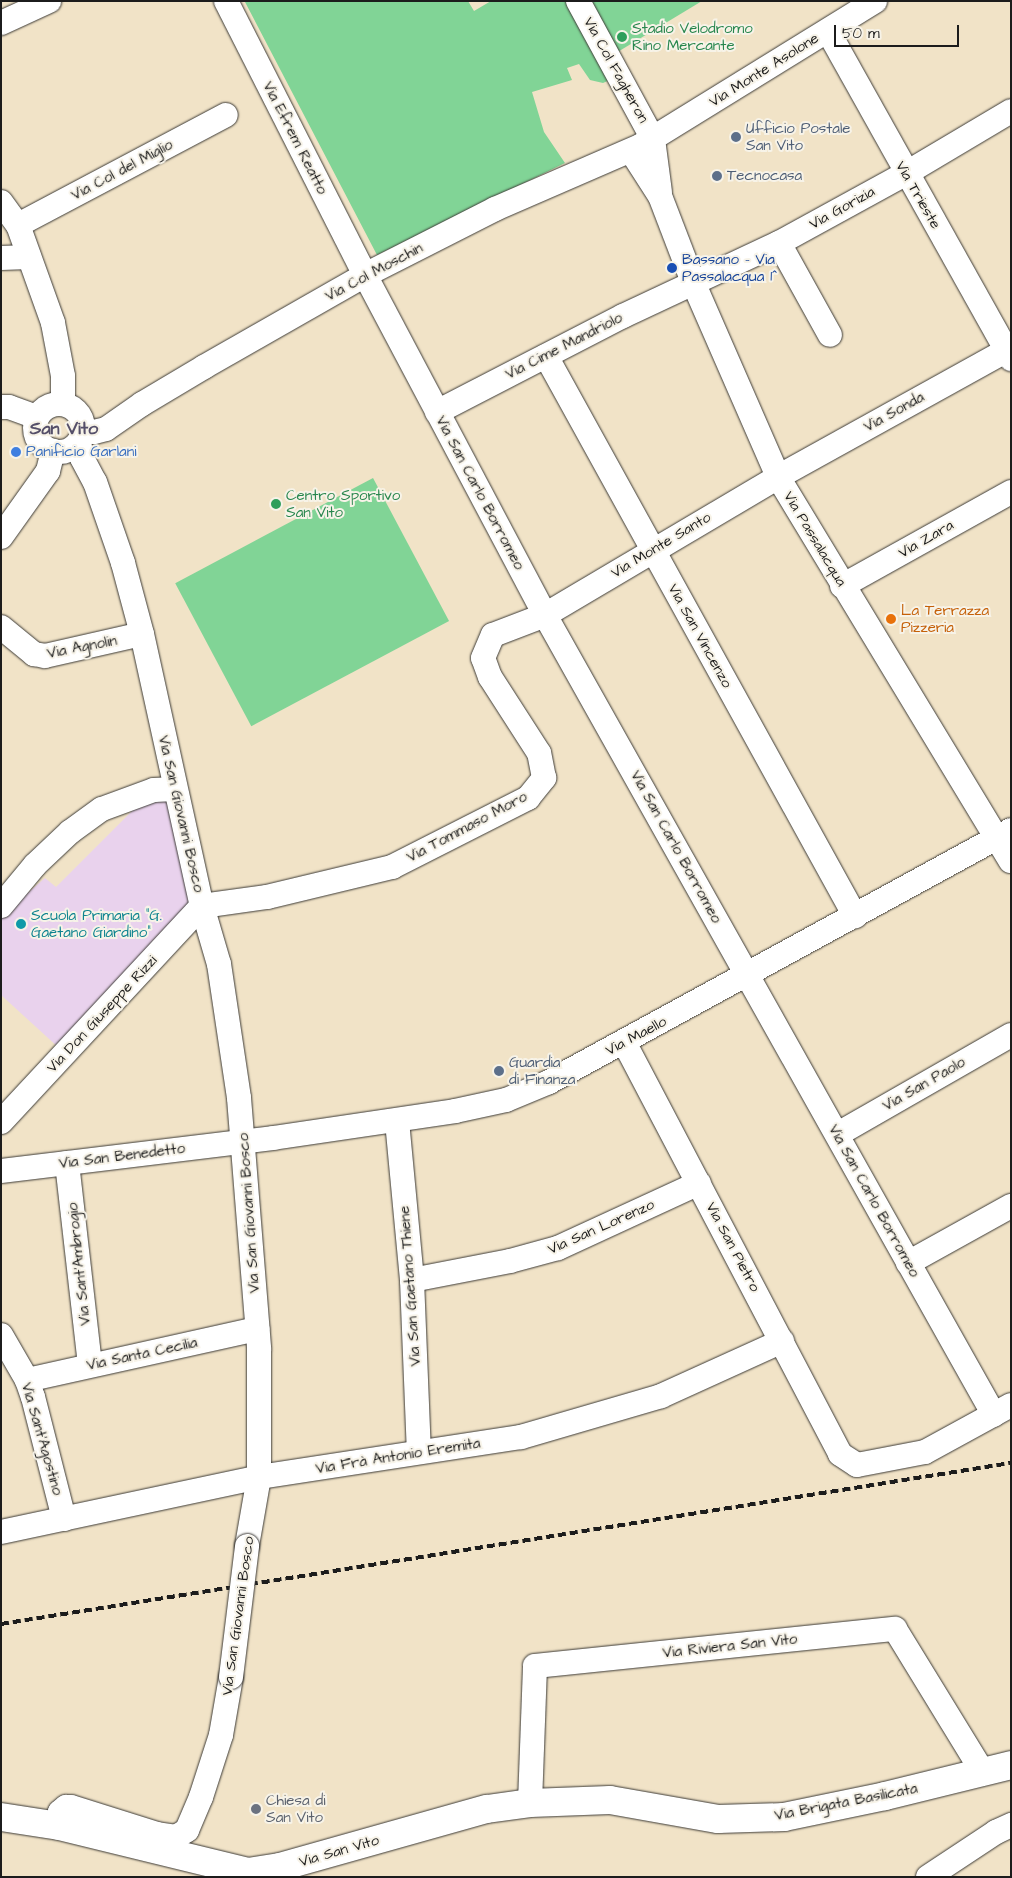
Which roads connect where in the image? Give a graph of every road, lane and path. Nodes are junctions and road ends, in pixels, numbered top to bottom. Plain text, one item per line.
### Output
1 (50, 1) edge
2 (226, 1) edge
3 (578, 1) edge
4 (875, 1) edge
5 (1, 23) edge
6 (828, 31) junction
7 (1011, 111) edge
8 (226, 115) dead end
9 (653, 139) junction
10 (631, 151) junction
11 (906, 174) junction
12 (660, 196) junction
13 (1, 202) edge
14 (18, 225) junction
15 (779, 243) junction
16 (29, 257) junction
17 (1, 258) edge
18 (365, 276) junction
19 (693, 282) junction
20 (830, 335) dead end
21 (1009, 352) edge
22 (546, 356) junction
23 (63, 404) junction
24 (1, 407) edge
25 (437, 412) junction
26 (37, 417) junction
27 (80, 447) junction
28 (778, 477) junction
29 (1011, 492) edge
30 (1, 537) edge
31 (653, 550) junction
32 (842, 586) junction
33 (545, 615) junction
34 (1, 627) edge
35 (142, 634) junction
36 (175, 789) junction
37 (1004, 835) edge
38 (1011, 861) edge
39 (1, 906) edge
40 (202, 906) junction
41 (855, 916) junction
42 (748, 975) junction
43 (1011, 1034) edge
44 (624, 1042) junction
45 (397, 1121) junction
46 (1, 1122) edge
47 (838, 1134) junction
48 (243, 1141) junction
49 (68, 1163) junction
50 (1, 1171) edge
51 (700, 1183) junction
52 (1011, 1206) edge
53 (908, 1263) junction
54 (412, 1280) junction
55 (257, 1329) junction
56 (1, 1335) edge
57 (782, 1341) junction
58 (90, 1365) junction
59 (26, 1380) junction
60 (1002, 1410) edge
61 (419, 1452) junction
62 (259, 1477) junction
63 (64, 1519) junction
64 (1, 1532) edge
65 (1011, 1765) edge
66 (982, 1771) junction
67 (530, 1803) junction
68 (1, 1817) edge
69 (1011, 1825) edge
70 (59, 1826) junction
71 (251, 1874) edge
72 (928, 1877) edge

1 - 5 street
2 - 18 street, Via Efrem Reatto
3 - 9 street, Via Col Fagheron
4 - 6 street, Via Monte Asolone
6 - 9 street, Via Monte Asolone
6 - 11 street, Via Trieste
7 - 11 street, Via Gorizia
8 - 14 street, Via Col del Miglio
9 - 10 street, Via Col Moschin
9 - 12 street, Via Col Fagheron
10 - 12 street
10 - 18 street, Via Col Moschin
11 - 15 street, Via Gorizia
11 - 21 street, Via Trieste
12 - 19 street, Via Passalacqua
13 - 14 street
14 - 16 street
15 - 19 street, Via Gorizia
15 - 20 street
16 - 17 street
16 - 23 street
18 - 25 street, Via San Carlo Borromeo
18 - 27 street, Via Col Moschin
19 - 22 street, Via Cime Mandriolo
19 - 28 street, Via Passalacqua
21 - 28 street, Via Sonda
22 - 25 street, Via Cime Mandriolo
22 - 31 street, Via San Vincenzo
23 - 26 street
23 - 27 street, Via San Giovanni Bosco
24 - 26 street
25 - 33 street, Via San Carlo Borromeo
26 - 27 street, Via San Giovanni Bosco
27 - 30 street
27 - 35 street, Via San Giovanni Bosco
28 - 31 street, Via Monte Santo
28 - 32 street, Via Passalacqua
29 - 32 street, Via Zara
31 - 33 street, Via Monte Santo
31 - 41 street, Via San Vincenzo
32 - 37 street, Via Passalacqua
33 - 40 street, Via Tommaso Moro
33 - 42 street, Via San Carlo Borromeo
34 - 35 street, Via Agnolin
35 - 36 street, Via San Giovanni Bosco
36 - 39 street
36 - 40 street, Via San Giovanni Bosco
37 - 38 street, Via Passalacqua
37 - 41 street, Via Maello
40 - 46 street, Via Don Giuseppe Rizzi
40 - 48 street, Via San Giovanni Bosco
41 - 42 street, Via Maello
42 - 44 street, Via Maello
42 - 47 street, Via San Carlo Borromeo
43 - 47 street, Via San Paolo
44 - 45 street, Via Maello
44 - 51 street, Via San Pietro
45 - 48 street, Via Maello
45 - 54 street, Via San Gaetano Thiene
47 - 53 street, Via San Carlo Borromeo
48 - 49 street, Via San Benedetto
48 - 55 street, Via San Giovanni Bosco
49 - 50 street, Via San Benedetto
49 - 58 street, Via Sant'Ambrogio
51 - 54 street, Via San Lorenzo
51 - 57 street, Via San Pietro
52 - 53 street
53 - 60 street, Via San Carlo Borromeo
54 - 61 street, Via San Gaetano Thiene
55 - 58 street, Via Santa Cecilia
55 - 62 street, Via San Giovanni Bosco
56 - 59 street, Via Sant'Agostino
57 - 60 street, Via San Pietro
57 - 61 street, Via Frà Antonio Eremita
58 - 59 street, Via Santa Cecilia
59 - 63 street, Via Sant'Agostino
61 - 62 street, Via Frà Antonio Eremita
62 - 63 street, Via Frà Antonio Eremita
62 - 70 street, Via San Giovanni Bosco, bridge
63 - 64 street, Via Frà Antonio Eremita
65 - 66 main road, Via Brigata Basilicata
66 - 67 main road, Via Brigata Basilicata
66 - 67 street, Via Riviera San Vito
67 - 71 main road, Via San Vito
68 - 70 main road, Via San Vito
69 - 72 street
70 - 71 main road, Via San Vito

